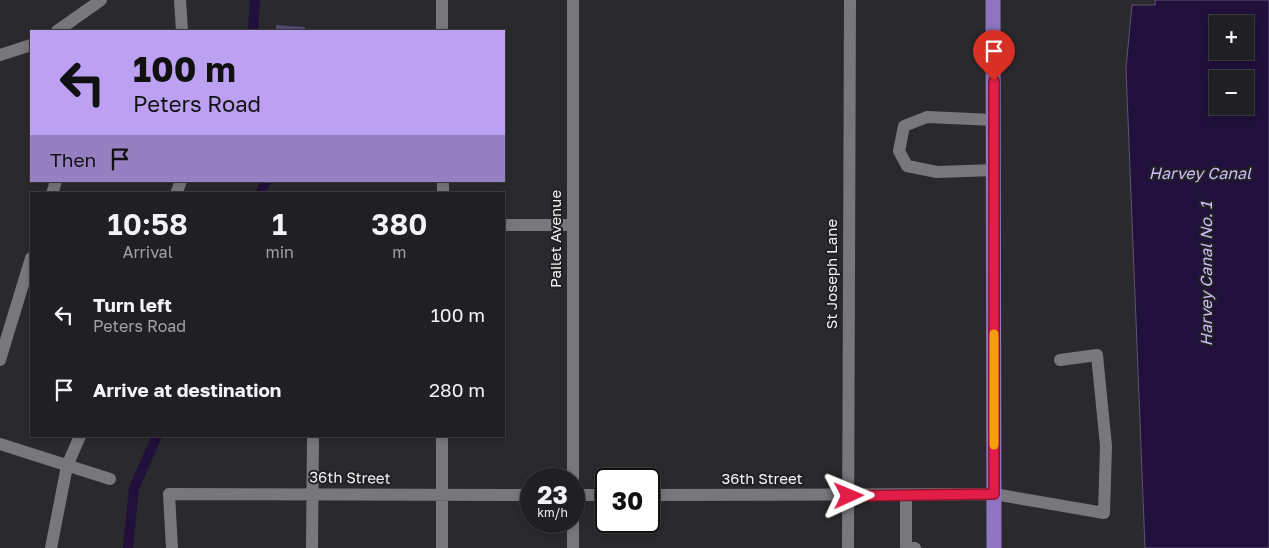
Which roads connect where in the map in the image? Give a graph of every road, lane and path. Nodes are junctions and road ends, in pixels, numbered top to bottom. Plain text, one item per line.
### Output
1 (101, 0) edge
2 (180, 0) edge
3 (442, 0) edge
4 (573, 0) edge
5 (850, 0) edge
6 (993, 0) edge
7 (58, 30) edge
8 (182, 30) edge
9 (442, 30) edge
10 (30, 44) edge
11 (0, 55) edge
12 (994, 120) junction
13 (994, 170) junction
14 (505, 225) edge
15 (572, 225) junction
16 (30, 261) edge
17 (0, 360) edge
18 (1060, 360) dead end
19 (80, 437) edge
20 (313, 437) edge
21 (442, 437) edge
22 (0, 444) edge
23 (67, 466) junction
24 (573, 468) edge
25 (110, 479) dead end
26 (313, 494) junction
27 (994, 494) junction
28 (520, 495) edge
29 (660, 495) edge
30 (906, 495) junction
31 (442, 496) junction
32 (849, 496) junction
33 (573, 533) edge
34 (51, 548) edge
35 (172, 548) edge
36 (312, 548) edge
37 (442, 548) edge
38 (573, 548) edge
39 (848, 548) edge
40 (915, 548) edge
41 (994, 548) edge

1 - 7 street
2 - 8 street
3 - 9 street
4 - 15 street, Pailet Avenue
5 - 32 street, St Joseph Lane
6 - 12 main road
10 - 11 street
12 - 13 main road
12 - 13 street
13 - 27 main road
14 - 15 street
15 - 24 street, Pailet Avenue
16 - 17 street
18 - 27 street, 36th Street
19 - 23 street
20 - 26 street
21 - 31 street
22 - 23 street
23 - 25 street
23 - 34 street
26 - 31 street, 36th Street
26 - 35 street, 36th Street
26 - 36 street
27 - 30 street, 36th Street
27 - 41 main road
28 - 31 street, 36th Street
29 - 32 street, 36th Street
30 - 32 street, 36th Street
30 - 40 street
31 - 37 street
32 - 39 street, St Joseph Lane
33 - 38 street

